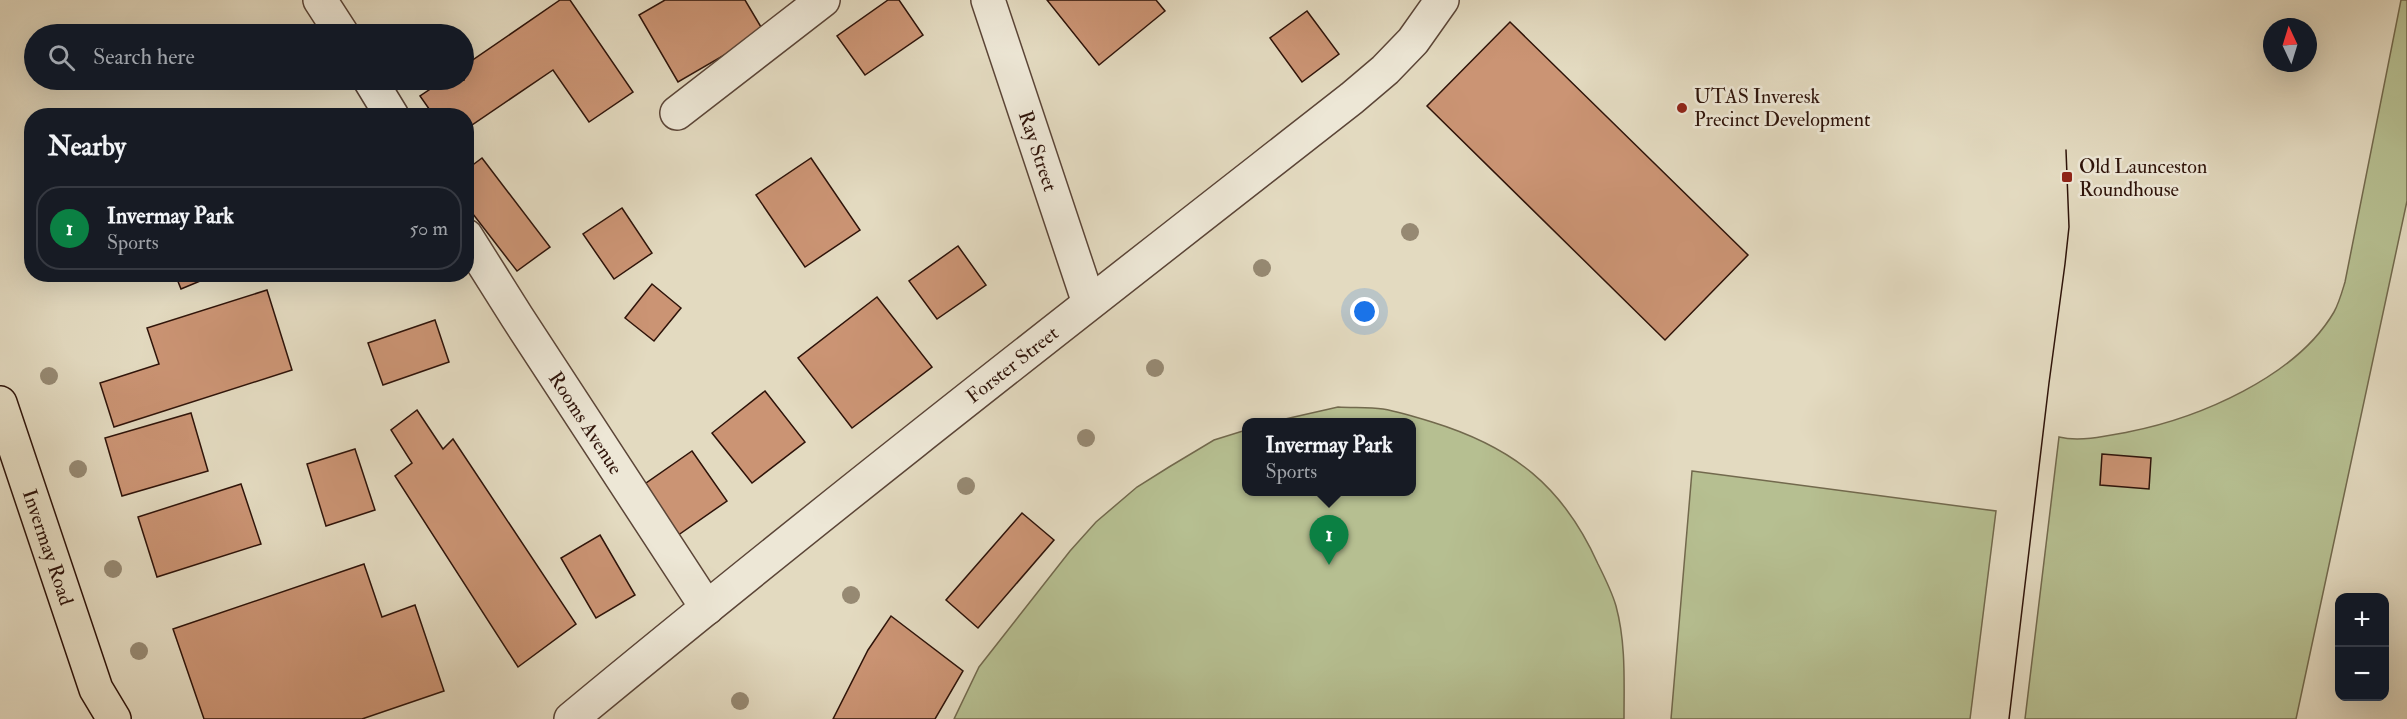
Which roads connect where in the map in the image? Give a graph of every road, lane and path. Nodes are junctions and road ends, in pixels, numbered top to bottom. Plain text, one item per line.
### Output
1 (320, 0) edge
2 (823, 0) edge
3 (988, 0) edge
4 (1442, 0) edge
5 (336, 24) edge
6 (376, 90) edge
7 (387, 108) edge
8 (677, 112) dead end
9 (474, 249) edge
10 (1089, 303) junction
11 (0, 403) edge
12 (707, 608) junction
13 (97, 704) edge
14 (114, 719) edge
15 (571, 719) edge

1 - 5 street
2 - 8 street
3 - 10 street, Ray Street
4 - 10 street, Forster Street
6 - 7 street
9 - 12 street, Rooms Avenue
10 - 12 street, Forster Street
11 - 13 main road, Invermay Road
12 - 15 street, Forster Street
13 - 14 main road, Invermay Road

